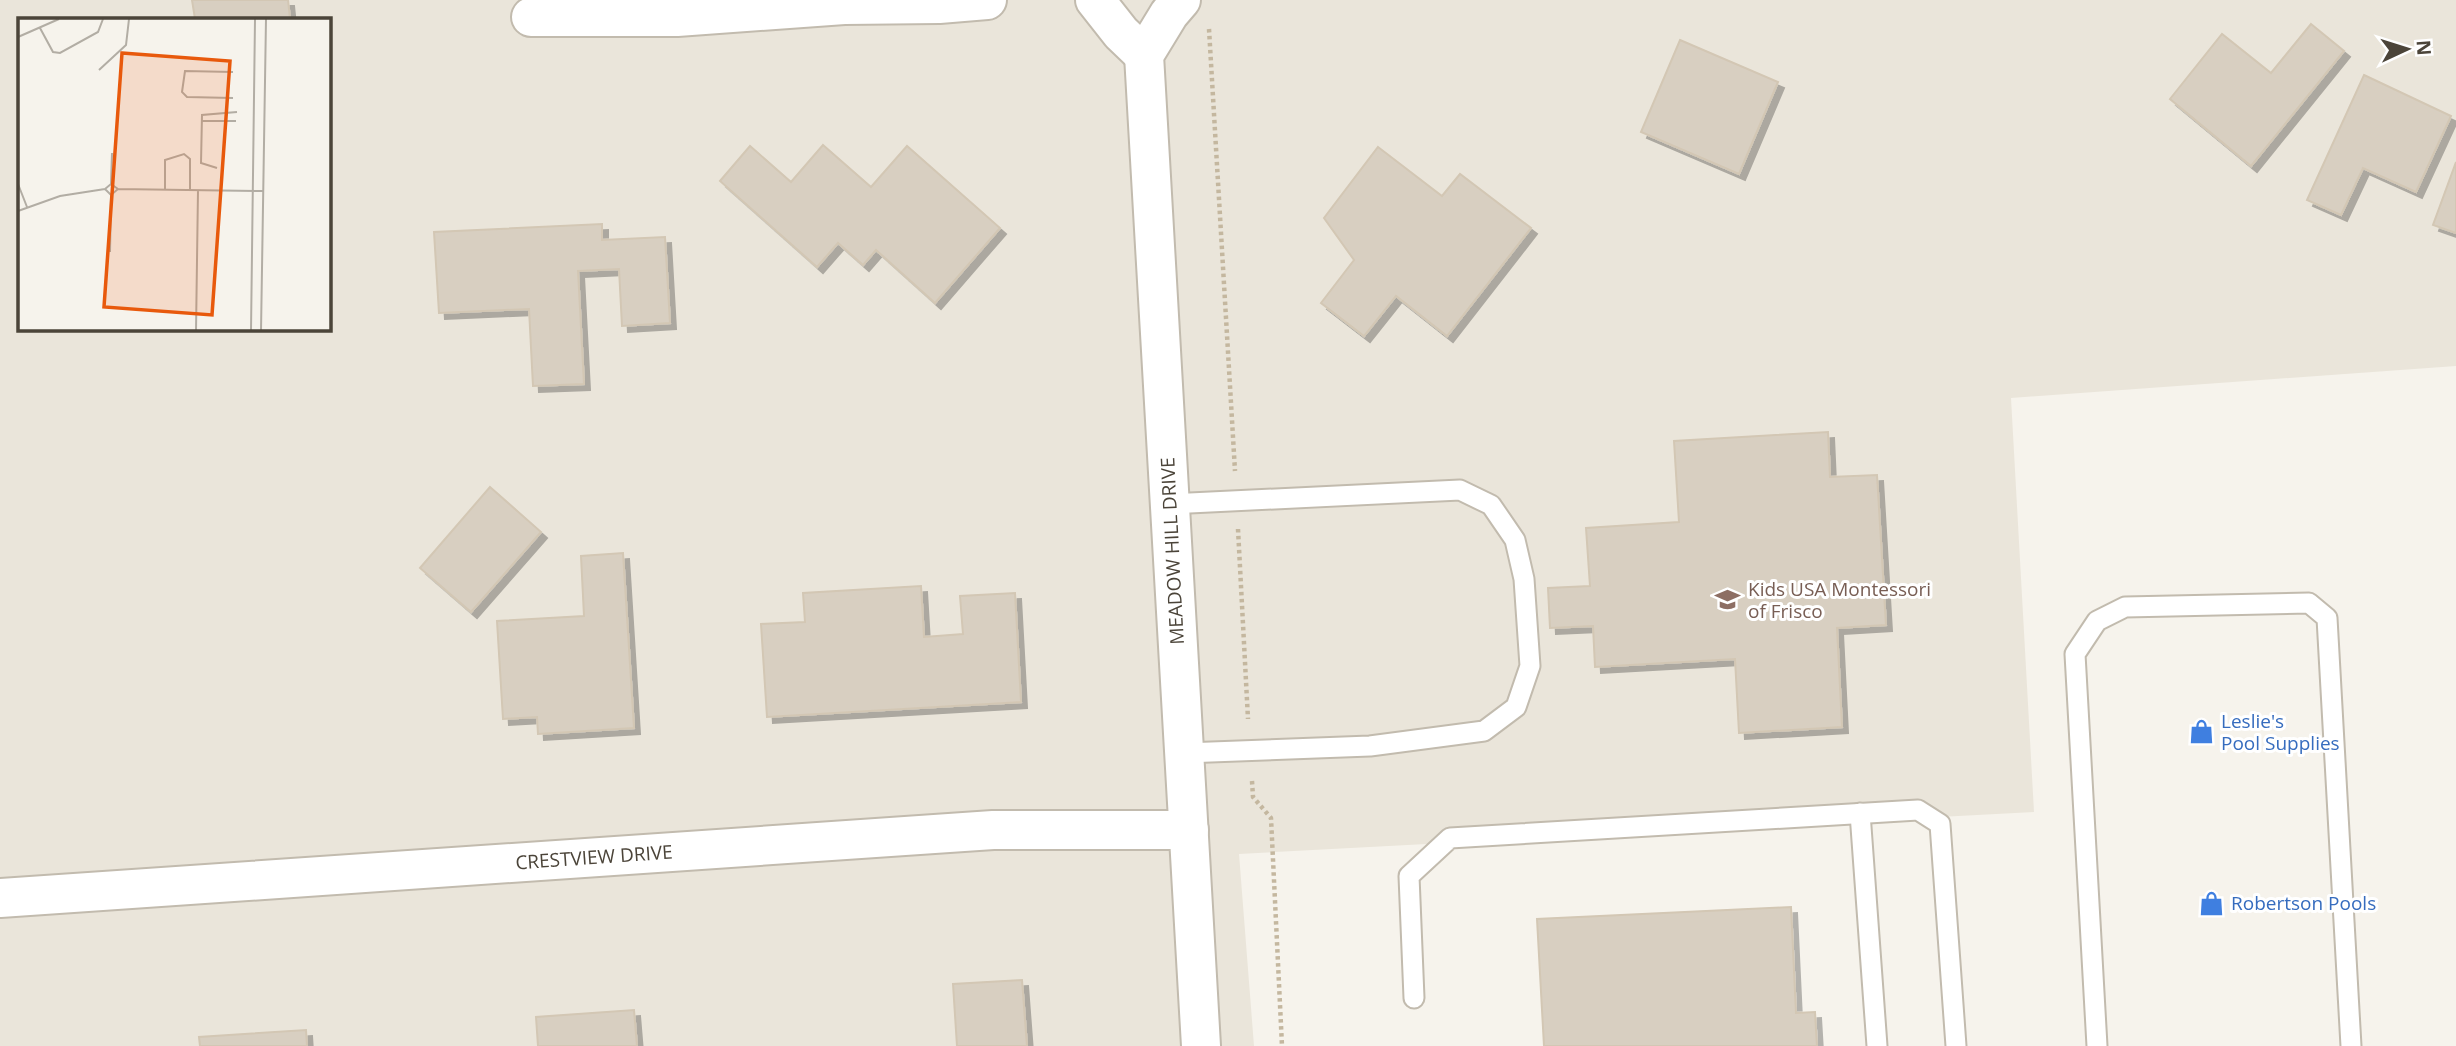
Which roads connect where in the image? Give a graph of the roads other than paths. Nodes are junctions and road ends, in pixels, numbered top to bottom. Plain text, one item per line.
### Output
1 (987, 0) edge
2 (1095, 0) edge
3 (1194, 8) edge
4 (531, 16) dead end
5 (1143, 55) junction
6 (1169, 504) junction
7 (1184, 753) junction
8 (1860, 813) junction
9 (1189, 830) junction
10 (0, 898) edge
11 (1414, 998) dead end
12 (1201, 1046) edge
13 (1877, 1046) edge
14 (1956, 1046) edge
15 (2097, 1046) edge
16 (2351, 1046) edge

1 - 4 street
2 - 5 street
3 - 5 street
5 - 6 street, MEADOW HILL DRIVE
6 - 7 street, MEADOW HILL DRIVE
6 - 7 lane
7 - 9 street, MEADOW HILL DRIVE
8 - 11 lane
8 - 13 lane
8 - 14 lane
9 - 10 street, CRESTVIEW DRIVE
9 - 12 street, MEADOW HILL DRIVE
15 - 16 lane

